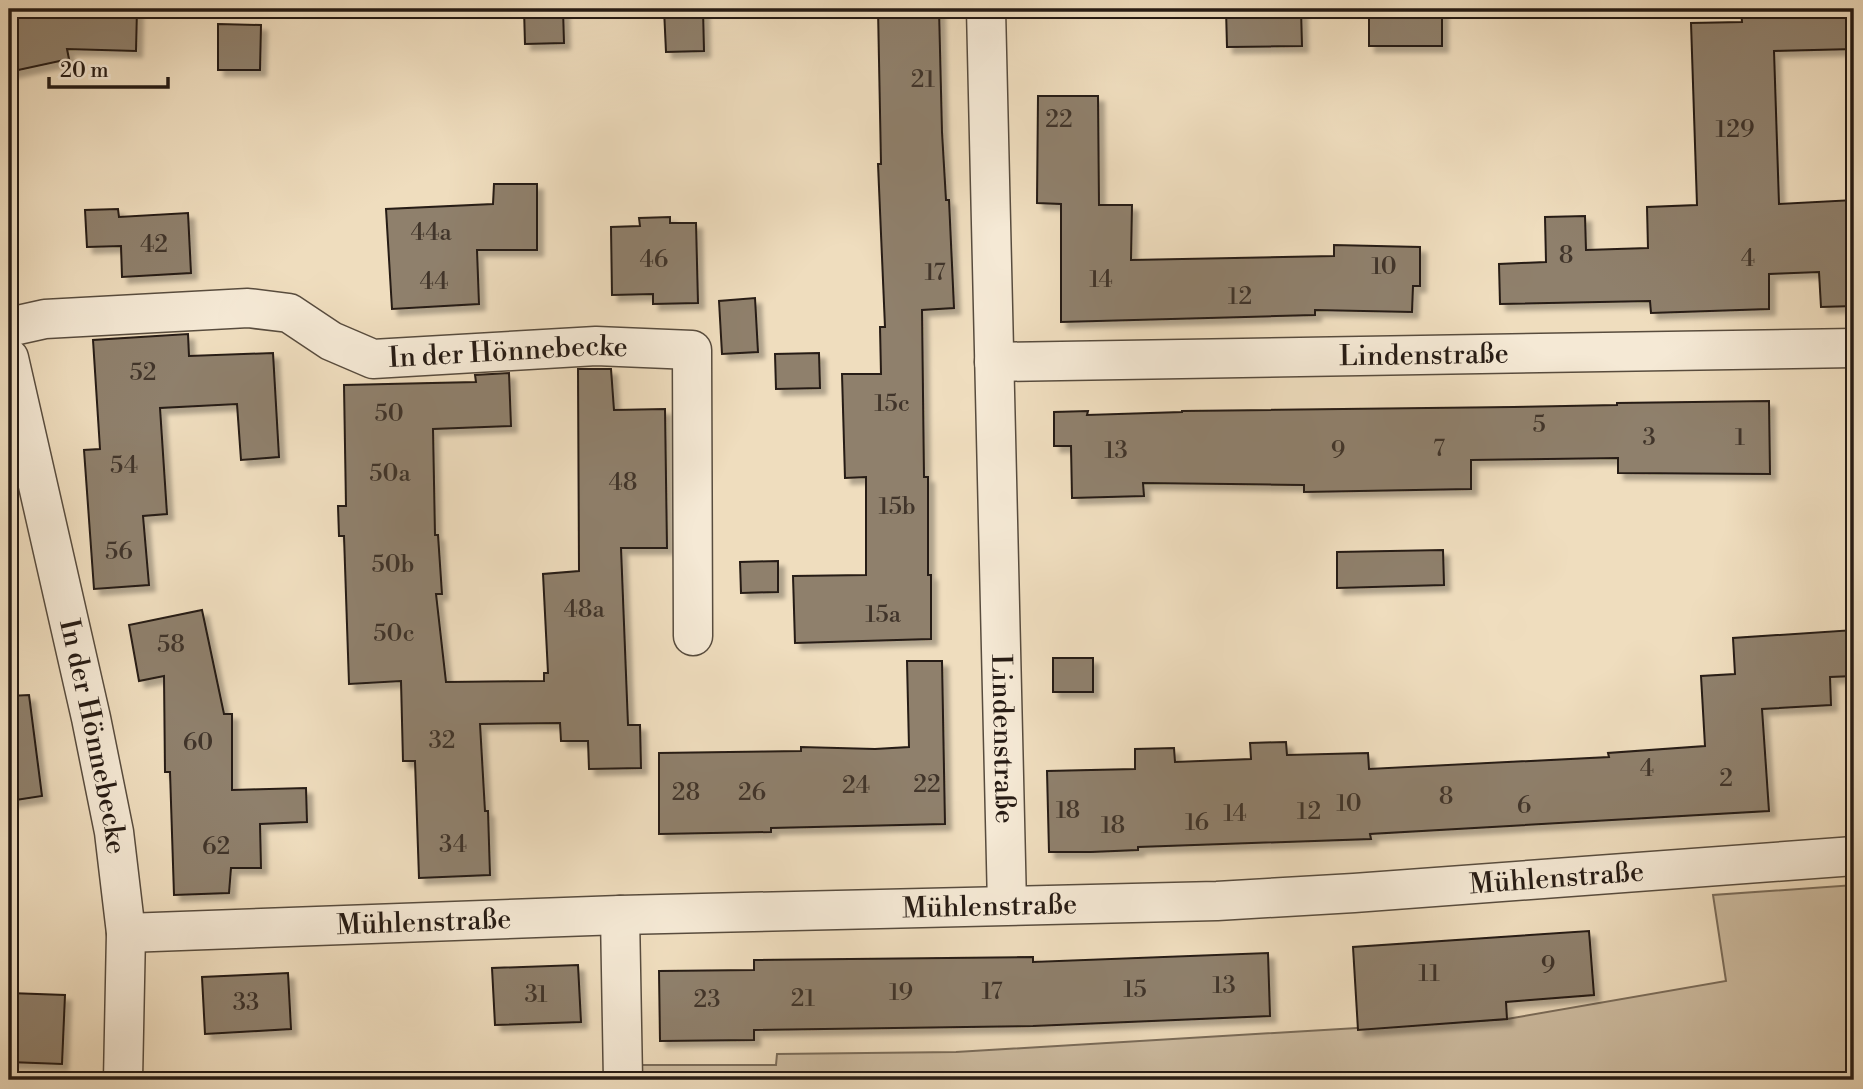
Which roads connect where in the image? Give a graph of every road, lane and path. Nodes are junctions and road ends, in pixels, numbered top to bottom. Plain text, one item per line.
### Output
1 (986, 9) edge
2 (9, 327) edge
3 (1854, 348) edge
4 (9, 358) edge
5 (994, 362) junction
6 (693, 636) dead end
7 (1854, 856) edge
8 (1007, 905) junction
9 (620, 915) junction
10 (126, 933) junction
11 (123, 1080) edge
12 (623, 1080) edge

1 - 5 street, Lindenstraße
2 - 6 street, In der Hönnebecke
3 - 5 street, Lindenstraße
4 - 10 street, In der Hönnebecke
5 - 8 street, Lindenstraße
7 - 8 street, Mühlenstraße
8 - 9 street, Mühlenstraße
9 - 10 street, Mühlenstraße
9 - 12 street
10 - 11 street, In der Hönnebecke

